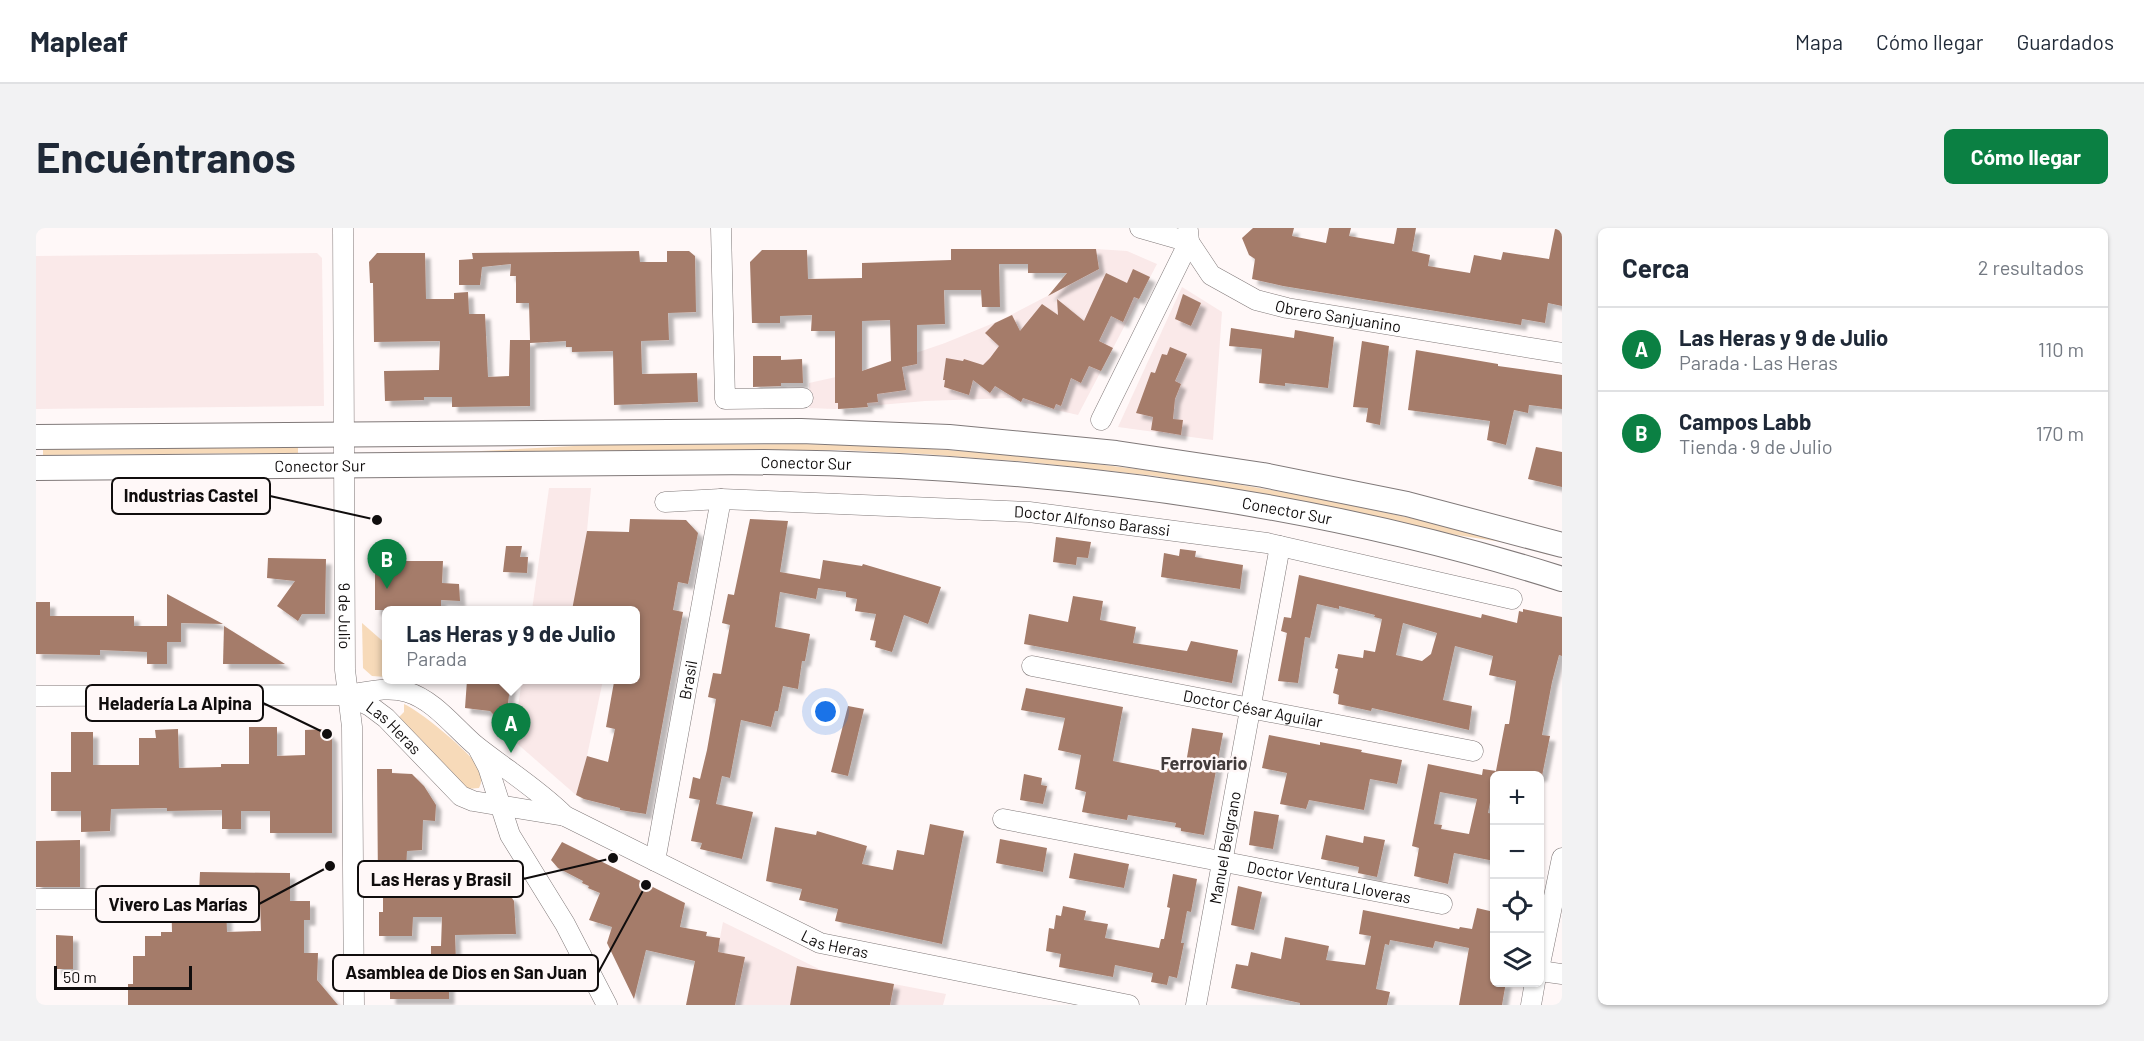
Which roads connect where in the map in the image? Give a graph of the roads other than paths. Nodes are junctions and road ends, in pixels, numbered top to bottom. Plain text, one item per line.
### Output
1 (343, 228) edge
2 (721, 228) edge
3 (1140, 228) edge
4 (1205, 228) edge
5 (1188, 235) edge
6 (1562, 353) edge
7 (803, 398) dead end
8 (1101, 420) dead end
9 (344, 434) junction
10 (36, 437) edge
11 (344, 465) junction
12 (36, 468) edge
13 (721, 500) junction
14 (665, 502) dead end
15 (1562, 545) edge
16 (1280, 546) junction
17 (1562, 579) edge
18 (1512, 599) dead end
19 (1032, 666) dead end
20 (348, 695) junction
21 (36, 696) edge
22 (1250, 708) junction
23 (476, 745) junction
24 (1473, 751) dead end
25 (499, 805) junction
26 (565, 816) junction
27 (1003, 819) dead end
28 (1562, 858) edge
29 (655, 861) junction
30 (1221, 861) junction
31 (36, 899) edge
32 (117, 899) dead end
33 (1442, 904) dead end
34 (1544, 941) edge
35 (1544, 972) edge
36 (1562, 974) edge
37 (1534, 987) edge
38 (354, 1005) edge
39 (607, 1005) edge
40 (1129, 1005) edge
41 (1196, 1005) edge
42 (1531, 1005) edge

1 - 9 street, 9 de Julio
2 - 7 street
3 - 5 street
4 - 5 street
5 - 6 street, Obrero Sanjuanino
5 - 8 street
9 - 10 main road, Conector Sur
9 - 11 street, 9 de Julio
9 - 15 main road, Conector Sur
11 - 12 main road, Conector Sur
11 - 17 main road, Conector Sur
11 - 20 street, 9 de Julio
13 - 14 street, Doctor Alfonso Barassi
13 - 16 street, Doctor Alfonso Barassi
13 - 29 street, Brasil
16 - 18 street, Doctor Alfonso Barassi
16 - 22 street, Manuel Belgrano
19 - 22 street, Doctor César Aguilar
20 - 21 street, Las Heras
20 - 23 street, Las Heras
20 - 25 street, Las Heras
20 - 38 street, 9 de Julio
22 - 24 street, Doctor César Aguilar
22 - 30 street, Manuel Belgrano
23 - 25 street
23 - 26 street, Las Heras
25 - 26 street, Las Heras
25 - 39 street
26 - 29 street, Las Heras
27 - 30 street, Doctor Ventura Lloveras
28 - 34 street
29 - 40 street, Las Heras
30 - 33 street, Doctor Ventura Lloveras
30 - 41 street, Manuel Belgrano
31 - 32 street
35 - 36 street
37 - 42 street

